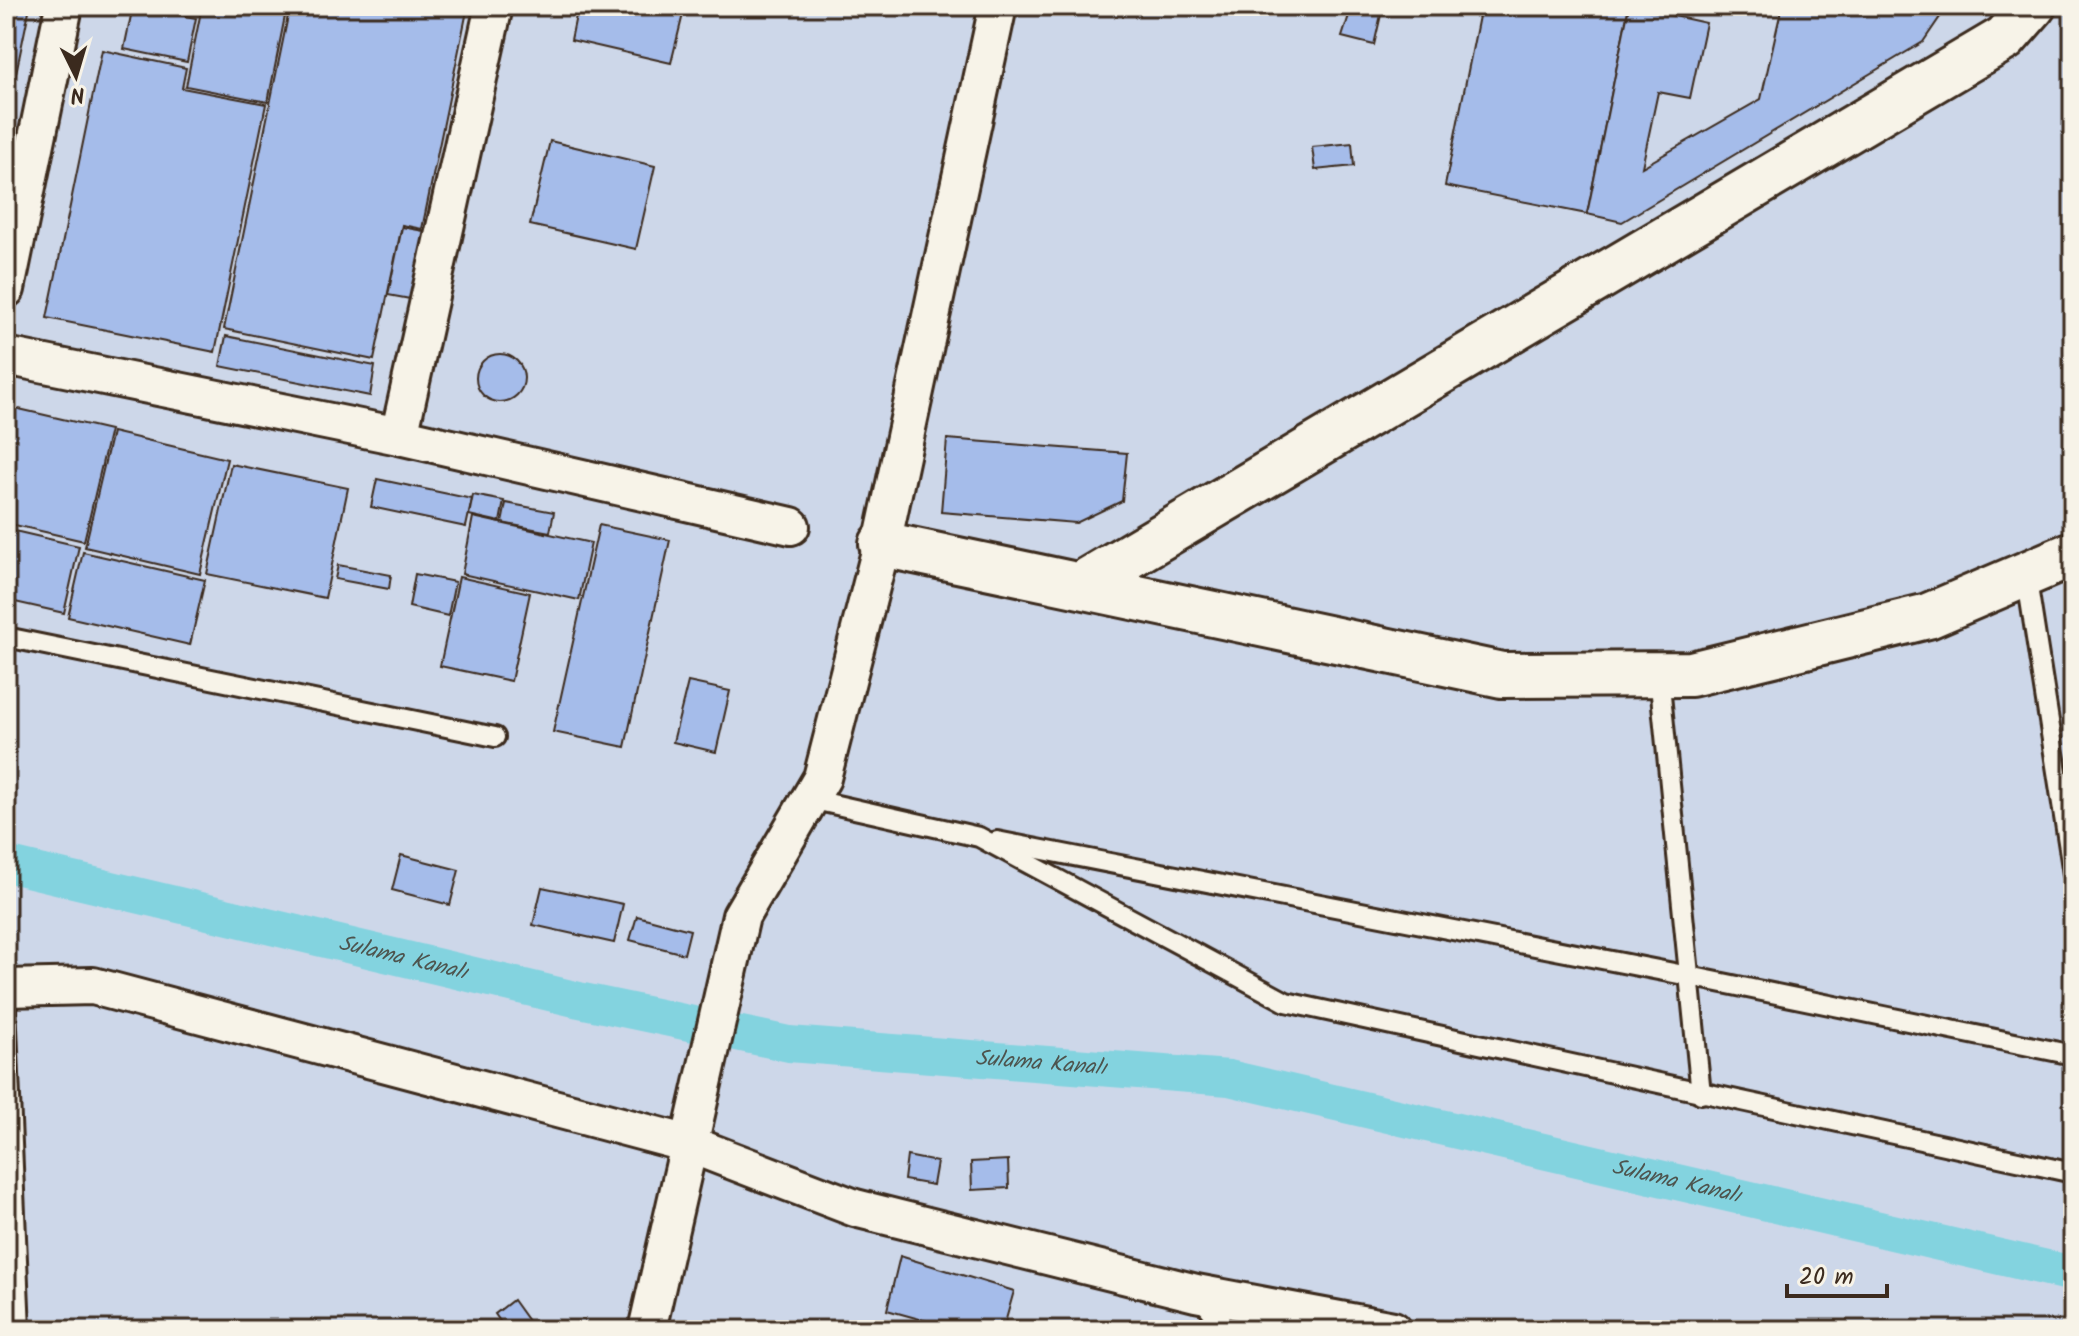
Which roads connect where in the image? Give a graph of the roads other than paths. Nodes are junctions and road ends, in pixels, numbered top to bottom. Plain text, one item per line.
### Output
1 (64, 6) edge
2 (494, 6) edge
3 (998, 6) edge
4 (2033, 6) edge
5 (6, 289) edge
6 (6, 356) edge
7 (399, 436) junction
8 (791, 526) dead end
9 (882, 544) junction
10 (2073, 554) edge
11 (2026, 574) junction
12 (1080, 585) junction
13 (6, 637) edge
14 (1659, 675) junction
15 (495, 737) dead end
16 (810, 799) junction
17 (979, 837) junction
18 (2073, 874) edge
19 (1689, 976) junction
20 (6, 988) edge
21 (6, 1004) edge
22 (2073, 1055) edge
23 (1701, 1094) junction
24 (689, 1144) junction
25 (2073, 1173) edge
26 (1196, 1293) junction
27 (20, 1330) edge
28 (647, 1330) edge
29 (1227, 1330) edge
30 (1393, 1330) edge

1 - 5 street
2 - 7 street
3 - 9 street
4 - 12 street
6 - 7 street
7 - 8 street
9 - 12 street
9 - 16 street
10 - 11 street
11 - 14 street
11 - 18 lane
12 - 14 street
13 - 15 lane
14 - 19 lane
16 - 17 lane
16 - 24 street
17 - 19 lane
17 - 23 lane
19 - 22 lane
19 - 23 lane
20 - 24 street
21 - 27 lane
23 - 25 lane
24 - 26 street
24 - 28 street
26 - 29 lane
26 - 30 street

